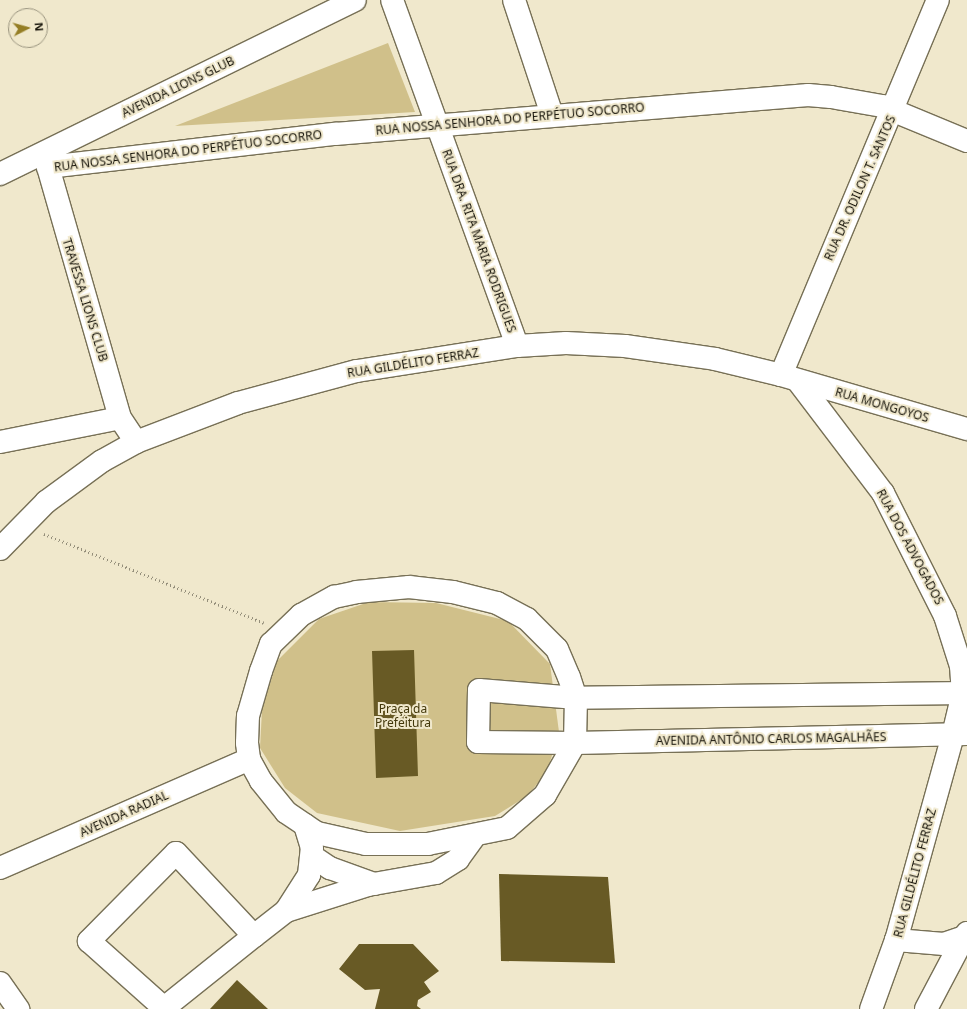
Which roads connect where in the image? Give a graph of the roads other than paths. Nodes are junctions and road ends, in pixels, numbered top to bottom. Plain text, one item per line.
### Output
1 (355, 0) edge
2 (392, 0) edge
3 (514, 0) edge
4 (938, 0) edge
5 (893, 110) junction
6 (552, 115) junction
7 (436, 125) junction
8 (967, 141) edge
9 (46, 160) junction
10 (0, 174) edge
11 (517, 346) junction
12 (790, 378) junction
13 (120, 418) junction
14 (967, 429) edge
15 (0, 442) edge
16 (136, 442) junction
17 (0, 549) edge
18 (965, 693) edge
19 (576, 698) junction
20 (960, 735) edge
21 (575, 743) junction
22 (249, 759) junction
23 (305, 825) junction
24 (475, 836) junction
25 (312, 856) junction
26 (0, 868) edge
27 (374, 884) junction
28 (286, 911) junction
29 (965, 935) edge
30 (254, 936) junction
31 (896, 940) junction
32 (0, 983) edge
33 (18, 1009) edge
34 (871, 1009) edge
35 (926, 1009) edge

1 - 9 street, AVENIDA LIONS GLUB
2 - 7 street, RUA DRA. RITA MARIA RODRIGUES
3 - 6 street
4 - 5 street, RUA DR. ODILON T. SANTOS
5 - 6 street, RUA NOSSA SENHORA DO PERPÉTUO SOCORRO
5 - 8 street, RUA NOSSA SENHORA DO PERPÉTUO SOCORRO
5 - 12 street, RUA DR. ODILON T. SANTOS
6 - 7 street, RUA NOSSA SENHORA DO PERPÉTUO SOCORRO
7 - 9 street, RUA NOSSA SENHORA DO PERPÉTUO SOCORRO
7 - 11 street, RUA DRA. RITA MARIA RODRIGUES
9 - 10 street, AVENIDA LIONS GLUB
9 - 13 street, TRAVESSA LIONS CLUB
11 - 12 street, RUA GILDÉLITO FERRAZ
11 - 16 street, RUA GILDÉLITO FERRAZ
12 - 14 street, RUA MONGOYOS
12 - 18 street, RUA DOS ADVOGADOS
13 - 15 street
13 - 16 street, TRAVESSA LIONS CLUB
16 - 17 street, RUA GILDÉLITO FERRAZ
18 - 19 street
18 - 20 street, RUA DOS ADVOGADOS
19 - 21 street
19 - 21 street, AVENIDA ANTÔNIO CARLOS MAGALHÃES
19 - 22 street
20 - 21 street, AVENIDA ANTÔNIO CARLOS MAGALHÃES
20 - 31 street, RUA GILDÉLITO FERRAZ
21 - 24 street
22 - 23 street
22 - 26 street, AVENIDA RADIAL
23 - 24 street
23 - 25 street
24 - 27 street
25 - 27 street
25 - 28 street
27 - 28 street
28 - 30 street
29 - 31 street
29 - 35 street
30 - 30 street
31 - 34 street, RUA GILDÉLITO FERRAZ
32 - 33 street

